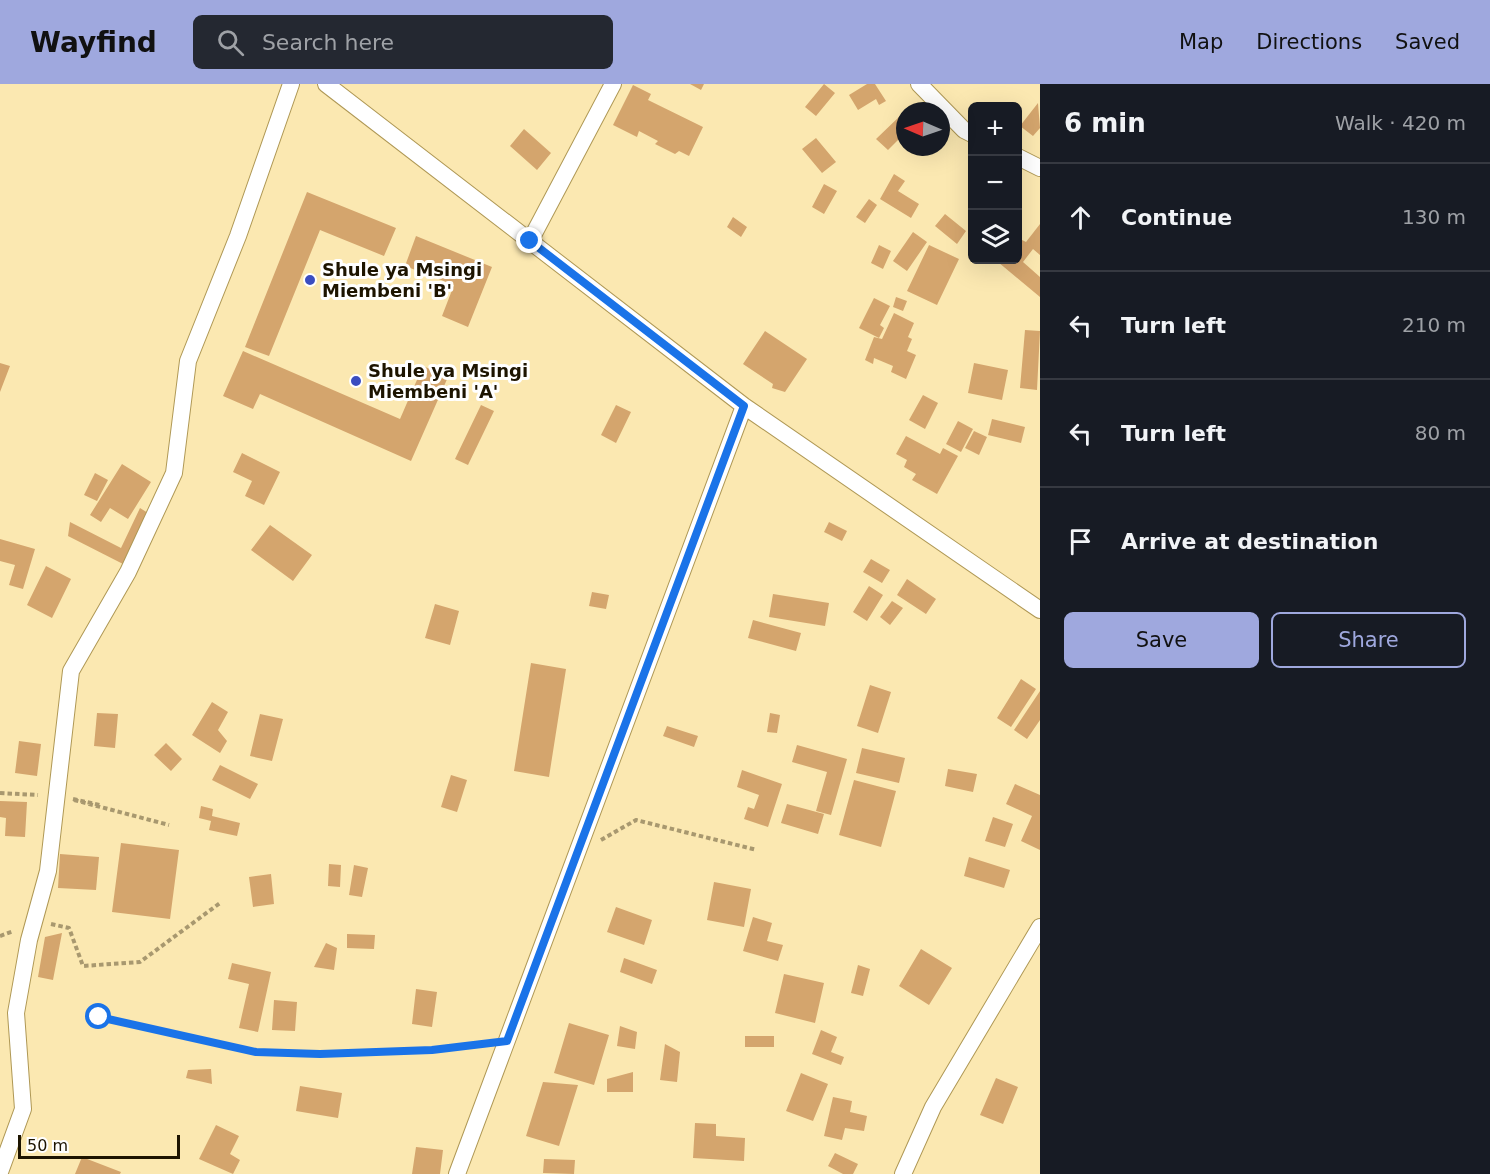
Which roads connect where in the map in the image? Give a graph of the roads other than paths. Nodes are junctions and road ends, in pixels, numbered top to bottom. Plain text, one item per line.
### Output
1 (291, 84) edge
2 (326, 84) edge
3 (613, 84) edge
4 (919, 84) edge
5 (968, 132) edge
6 (1022, 159) edge
7 (1040, 168) edge
8 (530, 241) junction
9 (744, 406) junction
10 (1040, 610) edge
11 (1040, 927) edge
12 (0, 1172) edge
13 (457, 1174) edge
14 (903, 1174) edge

1 - 12 street
2 - 8 street
3 - 8 street
4 - 5 street
6 - 7 street
8 - 9 street
9 - 10 street
9 - 13 street
11 - 14 street

